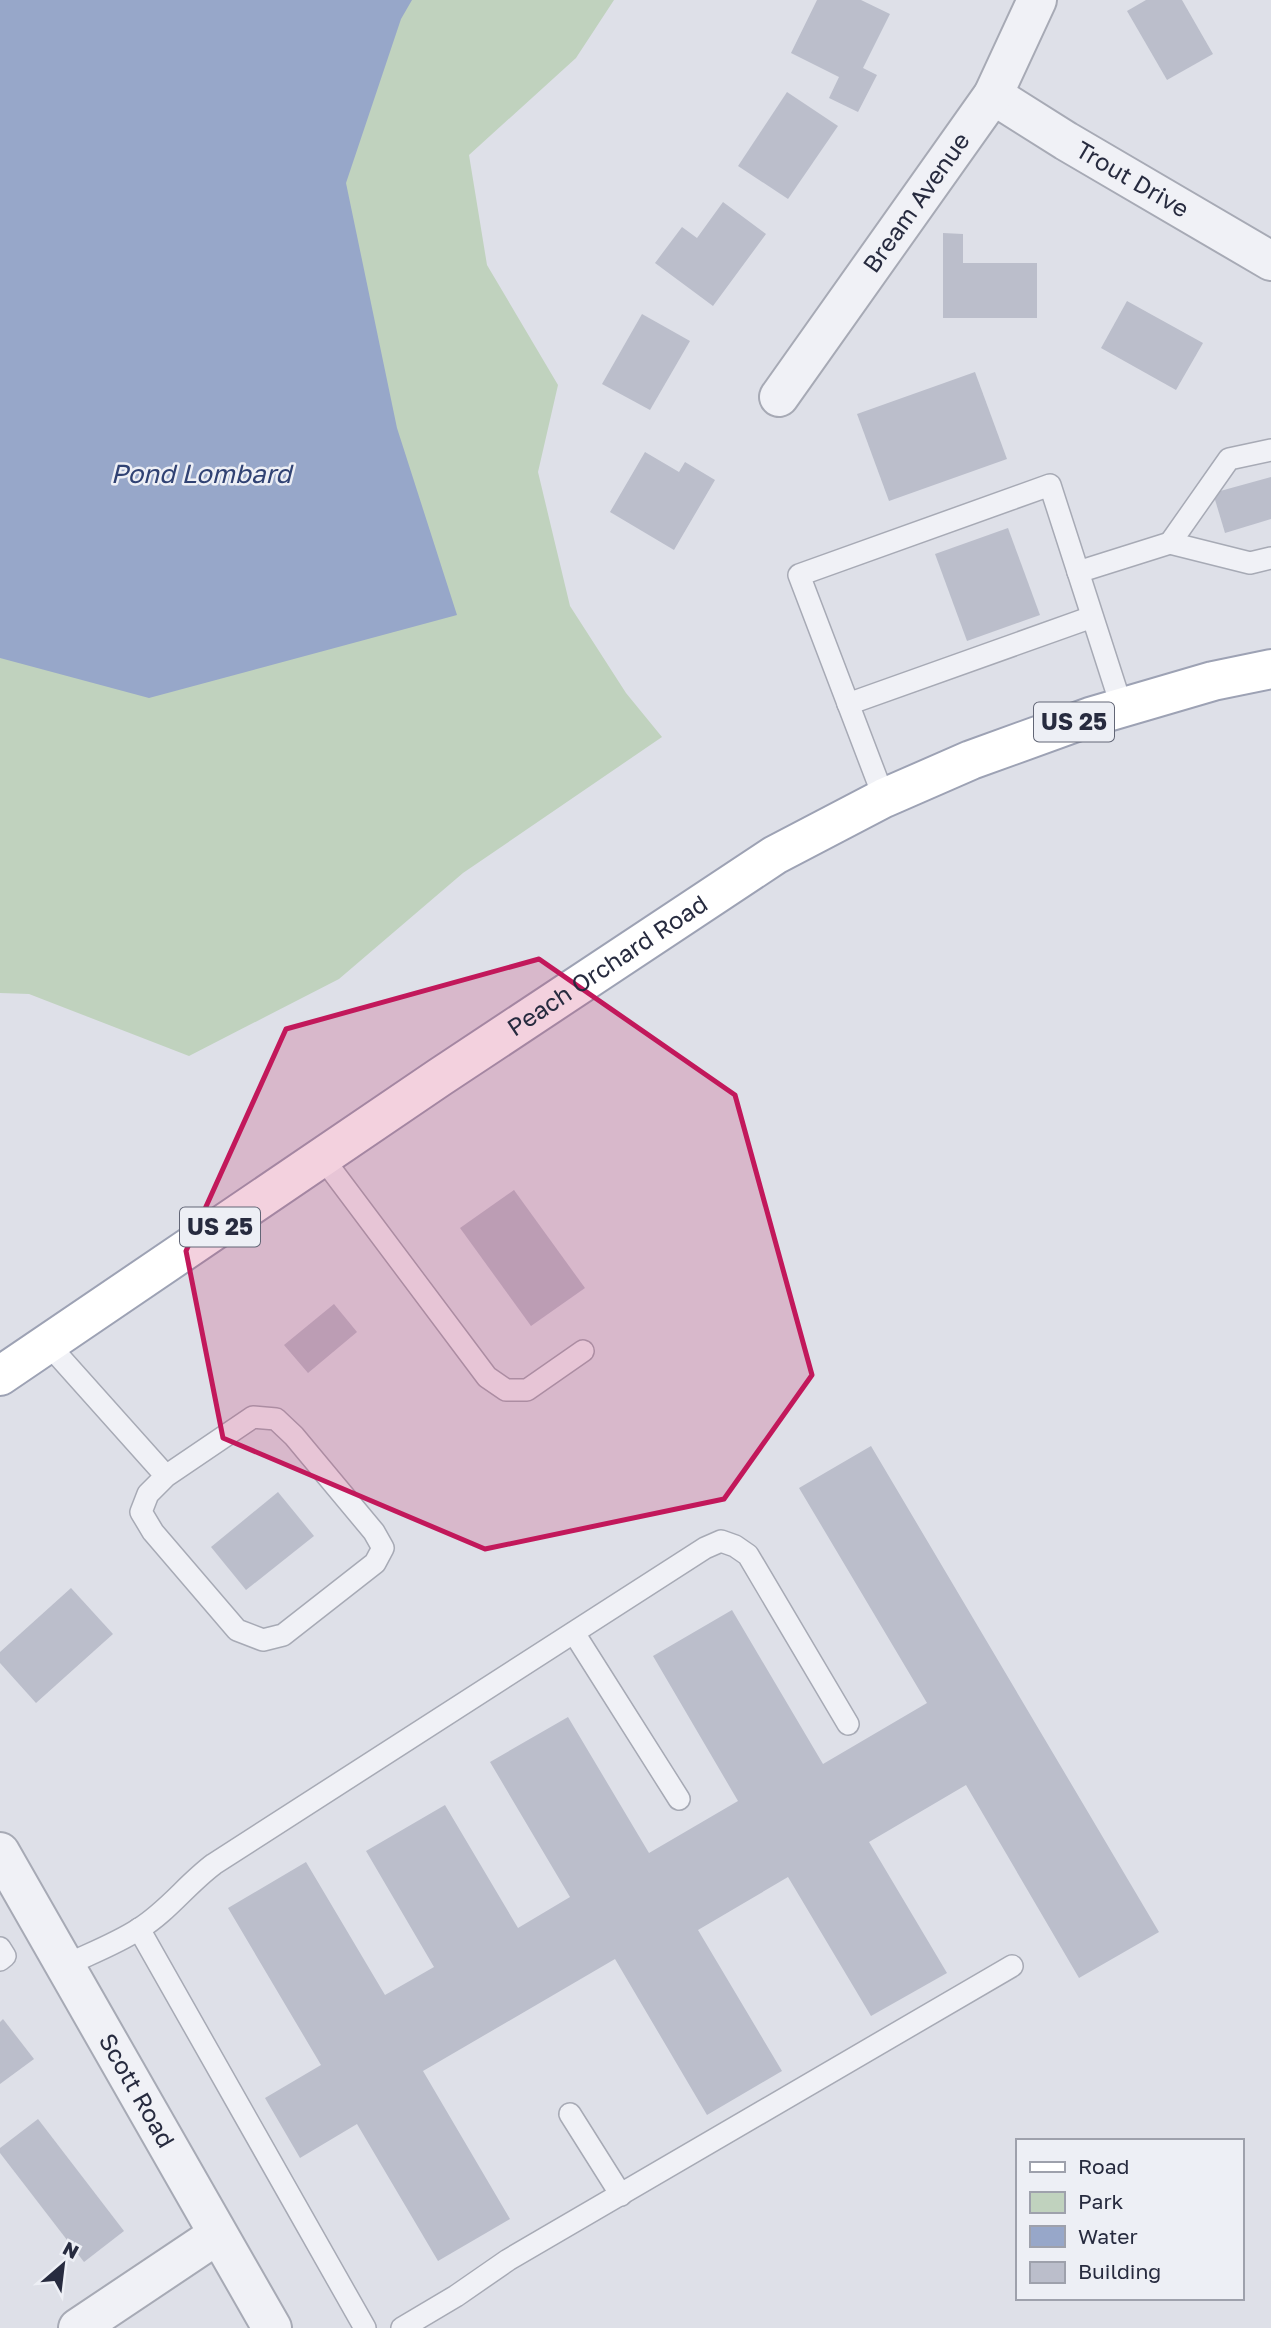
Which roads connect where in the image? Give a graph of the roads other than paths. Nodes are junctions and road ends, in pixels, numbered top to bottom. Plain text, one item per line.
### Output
1 (1037, 0) edge
2 (993, 95) junction
3 (1271, 261) edge
4 (779, 397) dead end
5 (1271, 450) edge
6 (1170, 543) junction
7 (1271, 558) edge
8 (1078, 572) junction
9 (1093, 617) junction
10 (1271, 669) edge
11 (848, 704) junction
12 (1122, 708) junction
13 (884, 797) junction
14 (322, 1157) junction
15 (47, 1344) junction
16 (583, 1351) dead end
17 (0, 1376) edge
18 (166, 1476) junction
19 (574, 1633) junction
20 (848, 1724) dead end
21 (679, 1799) dead end
22 (0, 1852) edge
23 (139, 1929) junction
24 (0, 1948) edge
25 (0, 1960) edge
26 (64, 1966) junction
27 (1013, 1966) dead end
28 (570, 2114) dead end
29 (621, 2195) junction
30 (217, 2235) junction
31 (78, 2328) edge
32 (272, 2328) edge
33 (365, 2328) edge
34 (402, 2328) edge

1 - 2 street, Bream Avenue
2 - 3 street, Trout Drive
2 - 4 street, Bream Avenue
5 - 6 lane
6 - 7 lane
6 - 8 lane
8 - 9 lane
8 - 11 lane
9 - 11 lane
9 - 12 lane
10 - 12 main road, Peach Orchard Road / US 25
11 - 13 lane
12 - 13 main road, Peach Orchard Road / US 25
13 - 14 main road, Peach Orchard Road / US 25
14 - 15 main road, Peach Orchard Road / US 25
14 - 16 lane
15 - 17 main road, Peach Orchard Road / US 25
15 - 18 lane
18 - 18 lane
19 - 20 lane
19 - 21 lane
19 - 23 lane
22 - 26 street, Scott Road
23 - 26 lane
23 - 33 lane
24 - 25 lane
26 - 30 street, Scott Road
27 - 29 lane
28 - 29 lane
29 - 34 lane
30 - 31 street
30 - 32 street, Scott Road

